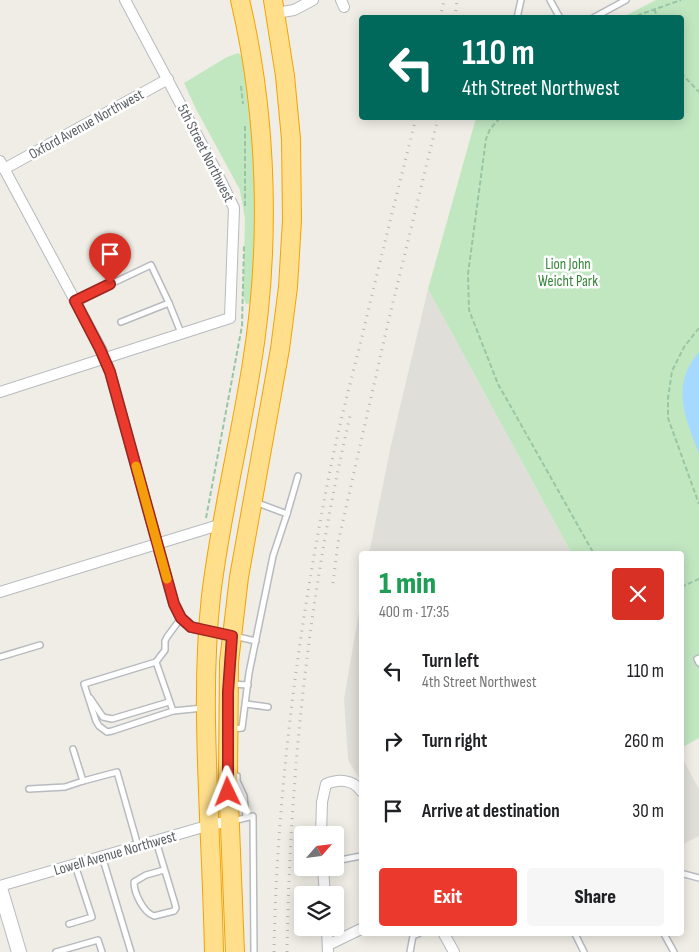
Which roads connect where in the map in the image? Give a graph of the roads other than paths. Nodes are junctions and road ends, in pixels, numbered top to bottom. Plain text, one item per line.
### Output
1 (125, 0) edge
2 (240, 0) edge
3 (313, 0) edge
4 (521, 0) edge
5 (550, 0) edge
6 (626, 0) edge
7 (275, 6) edge
8 (518, 15) edge
9 (558, 15) edge
10 (598, 15) edge
11 (168, 79) junction
12 (2, 165) edge
13 (75, 301) junction
14 (169, 303) junction
15 (121, 322) dead end
16 (181, 334) junction
17 (105, 359) junction
18 (0, 392) edge
19 (298, 476) dead end
20 (252, 502) junction
21 (286, 514) junction
22 (222, 524) junction
23 (157, 543) junction
24 (0, 592) edge
25 (181, 618) junction
26 (208, 630) junction
27 (232, 636) junction
28 (256, 640) junction
29 (40, 646) dead end
30 (0, 656) edge
31 (699, 658) edge
32 (156, 662) junction
33 (699, 663) edge
34 (228, 683) junction
35 (248, 685) junction
36 (88, 696) junction
37 (169, 702) junction
38 (246, 704) junction
39 (268, 707) dead end
40 (205, 708) junction
41 (173, 711) junction
42 (234, 732) junction
43 (73, 748) dead end
44 (237, 772) dead end
45 (83, 782) junction
46 (359, 788) edge
47 (29, 789) dead end
48 (238, 820) junction
49 (210, 825) junction
50 (321, 826) edge
51 (156, 841) junction
52 (138, 846) junction
53 (102, 856) junction
54 (359, 856) edge
55 (344, 859) edge
56 (75, 864) junction
57 (164, 870) junction
58 (684, 874) edge
59 (699, 878) edge
60 (0, 887) edge
61 (4, 914) edge
62 (69, 924) dead end
63 (359, 930) edge
64 (413, 936) edge
65 (445, 936) edge
66 (576, 936) edge
67 (665, 936) edge
68 (328, 948) edge
69 (19, 952) edge
70 (56, 952) edge
71 (102, 952) edge
72 (131, 952) edge
73 (214, 952) edge
74 (235, 952) edge
75 (254, 952) edge
76 (410, 952) edge
77 (454, 952) edge
78 (584, 952) edge
79 (674, 952) edge

1 - 11 street, 5th Street Northwest
2 - 22 highway
3 - 7 street
4 - 8 lane
5 - 9 lane
6 - 10 lane
7 - 20 highway
11 - 12 street, Oxford Avenue Northwest
11 - 16 street, 5th Street Northwest
12 - 13 street
13 - 14 lane
13 - 17 street
14 - 15 lane
14 - 16 lane
16 - 17 street
17 - 18 street
17 - 23 street
19 - 21 lane
20 - 21 lane
20 - 27 highway
21 - 28 lane
22 - 23 street
22 - 26 highway
23 - 24 street
23 - 25 street
25 - 26 street
25 - 32 lane
26 - 27 street
26 - 40 highway
27 - 28 lane
27 - 34 highway
28 - 35 lane
29 - 30 lane
31 - 33 lane
32 - 36 lane
32 - 37 lane
34 - 35 lane
34 - 42 highway
35 - 38 lane
36 - 37 lane
36 - 41 lane
37 - 41 lane
38 - 39 lane
38 - 42 lane
40 - 41 lane
40 - 49 highway
42 - 48 highway
43 - 45 lane
44 - 48 lane
45 - 47 lane
45 - 52 lane
46 - 50 street
48 - 49 street, Lowell Avenue Northwest
48 - 74 highway
48 - 75 lane
49 - 51 street, Lowell Avenue Northwest
49 - 73 highway
51 - 52 street, Lowell Avenue Northwest
51 - 57 lane
52 - 53 street, Lowell Avenue Northwest
53 - 56 street, Lowell Avenue Northwest
53 - 72 lane
54 - 55 lane
56 - 60 street, Lowell Avenue Northwest
56 - 62 lane
57 - 57 lane
58 - 59 lane
60 - 61 street
61 - 69 street
63 - 68 street
64 - 76 lane
65 - 77 street
66 - 78 lane
67 - 79 lane
70 - 71 lane

